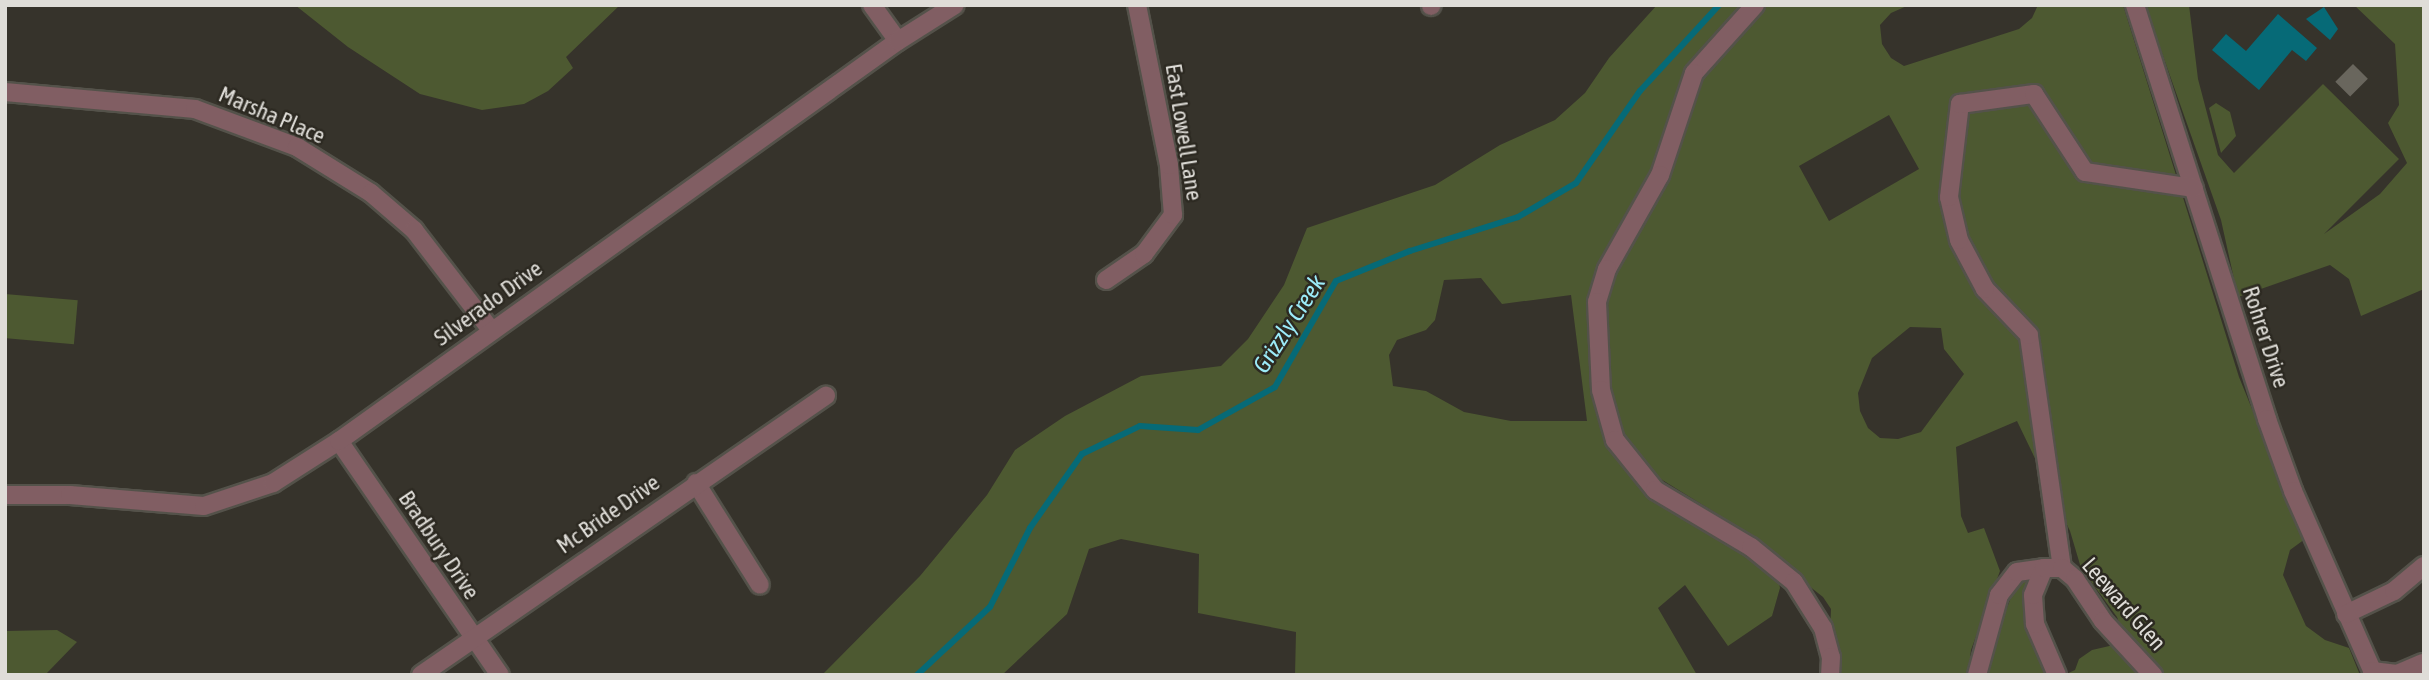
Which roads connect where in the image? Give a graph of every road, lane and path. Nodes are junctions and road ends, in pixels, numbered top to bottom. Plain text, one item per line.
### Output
1 (872, 5) edge
2 (955, 5) edge
3 (1137, 5) edge
4 (1755, 5) edge
5 (2135, 5) edge
6 (898, 41) junction
7 (5, 92) edge
8 (2194, 188) junction
9 (1106, 280) dead end
10 (491, 331) junction
11 (826, 396) dead end
12 (339, 442) junction
13 (696, 483) junction
14 (5, 495) edge
15 (2424, 566) edge
16 (2052, 568) junction
17 (760, 585) dead end
18 (2346, 614) junction
19 (473, 637) junction
20 (2423, 663) edge
21 (2373, 673) edge
22 (421, 675) edge
23 (500, 675) edge
24 (1830, 675) edge
25 (1977, 675) edge
26 (2057, 675) edge
27 (2153, 675) edge

1 - 6 street
2 - 6 street, Silverado Drive
3 - 9 street, East Lowell Lane
4 - 24 street
5 - 8 street, Rohrer Drive
6 - 10 street, Silverado Drive
7 - 10 street, Marsha Place
8 - 16 street
8 - 18 street, Rohrer Drive
10 - 12 street, Silverado Drive
11 - 13 street, Mc Bride Drive
12 - 14 street, Silverado Drive
12 - 19 street, Bradbury Drive
13 - 17 street
13 - 19 street, Mc Bride Drive
15 - 18 street
16 - 25 street
16 - 26 street, Leeward Glen
16 - 27 street, Leeward Glen
18 - 21 street, Rohrer Drive
19 - 22 street, Mc Bride Drive
19 - 23 street, Bradbury Drive
20 - 21 street

